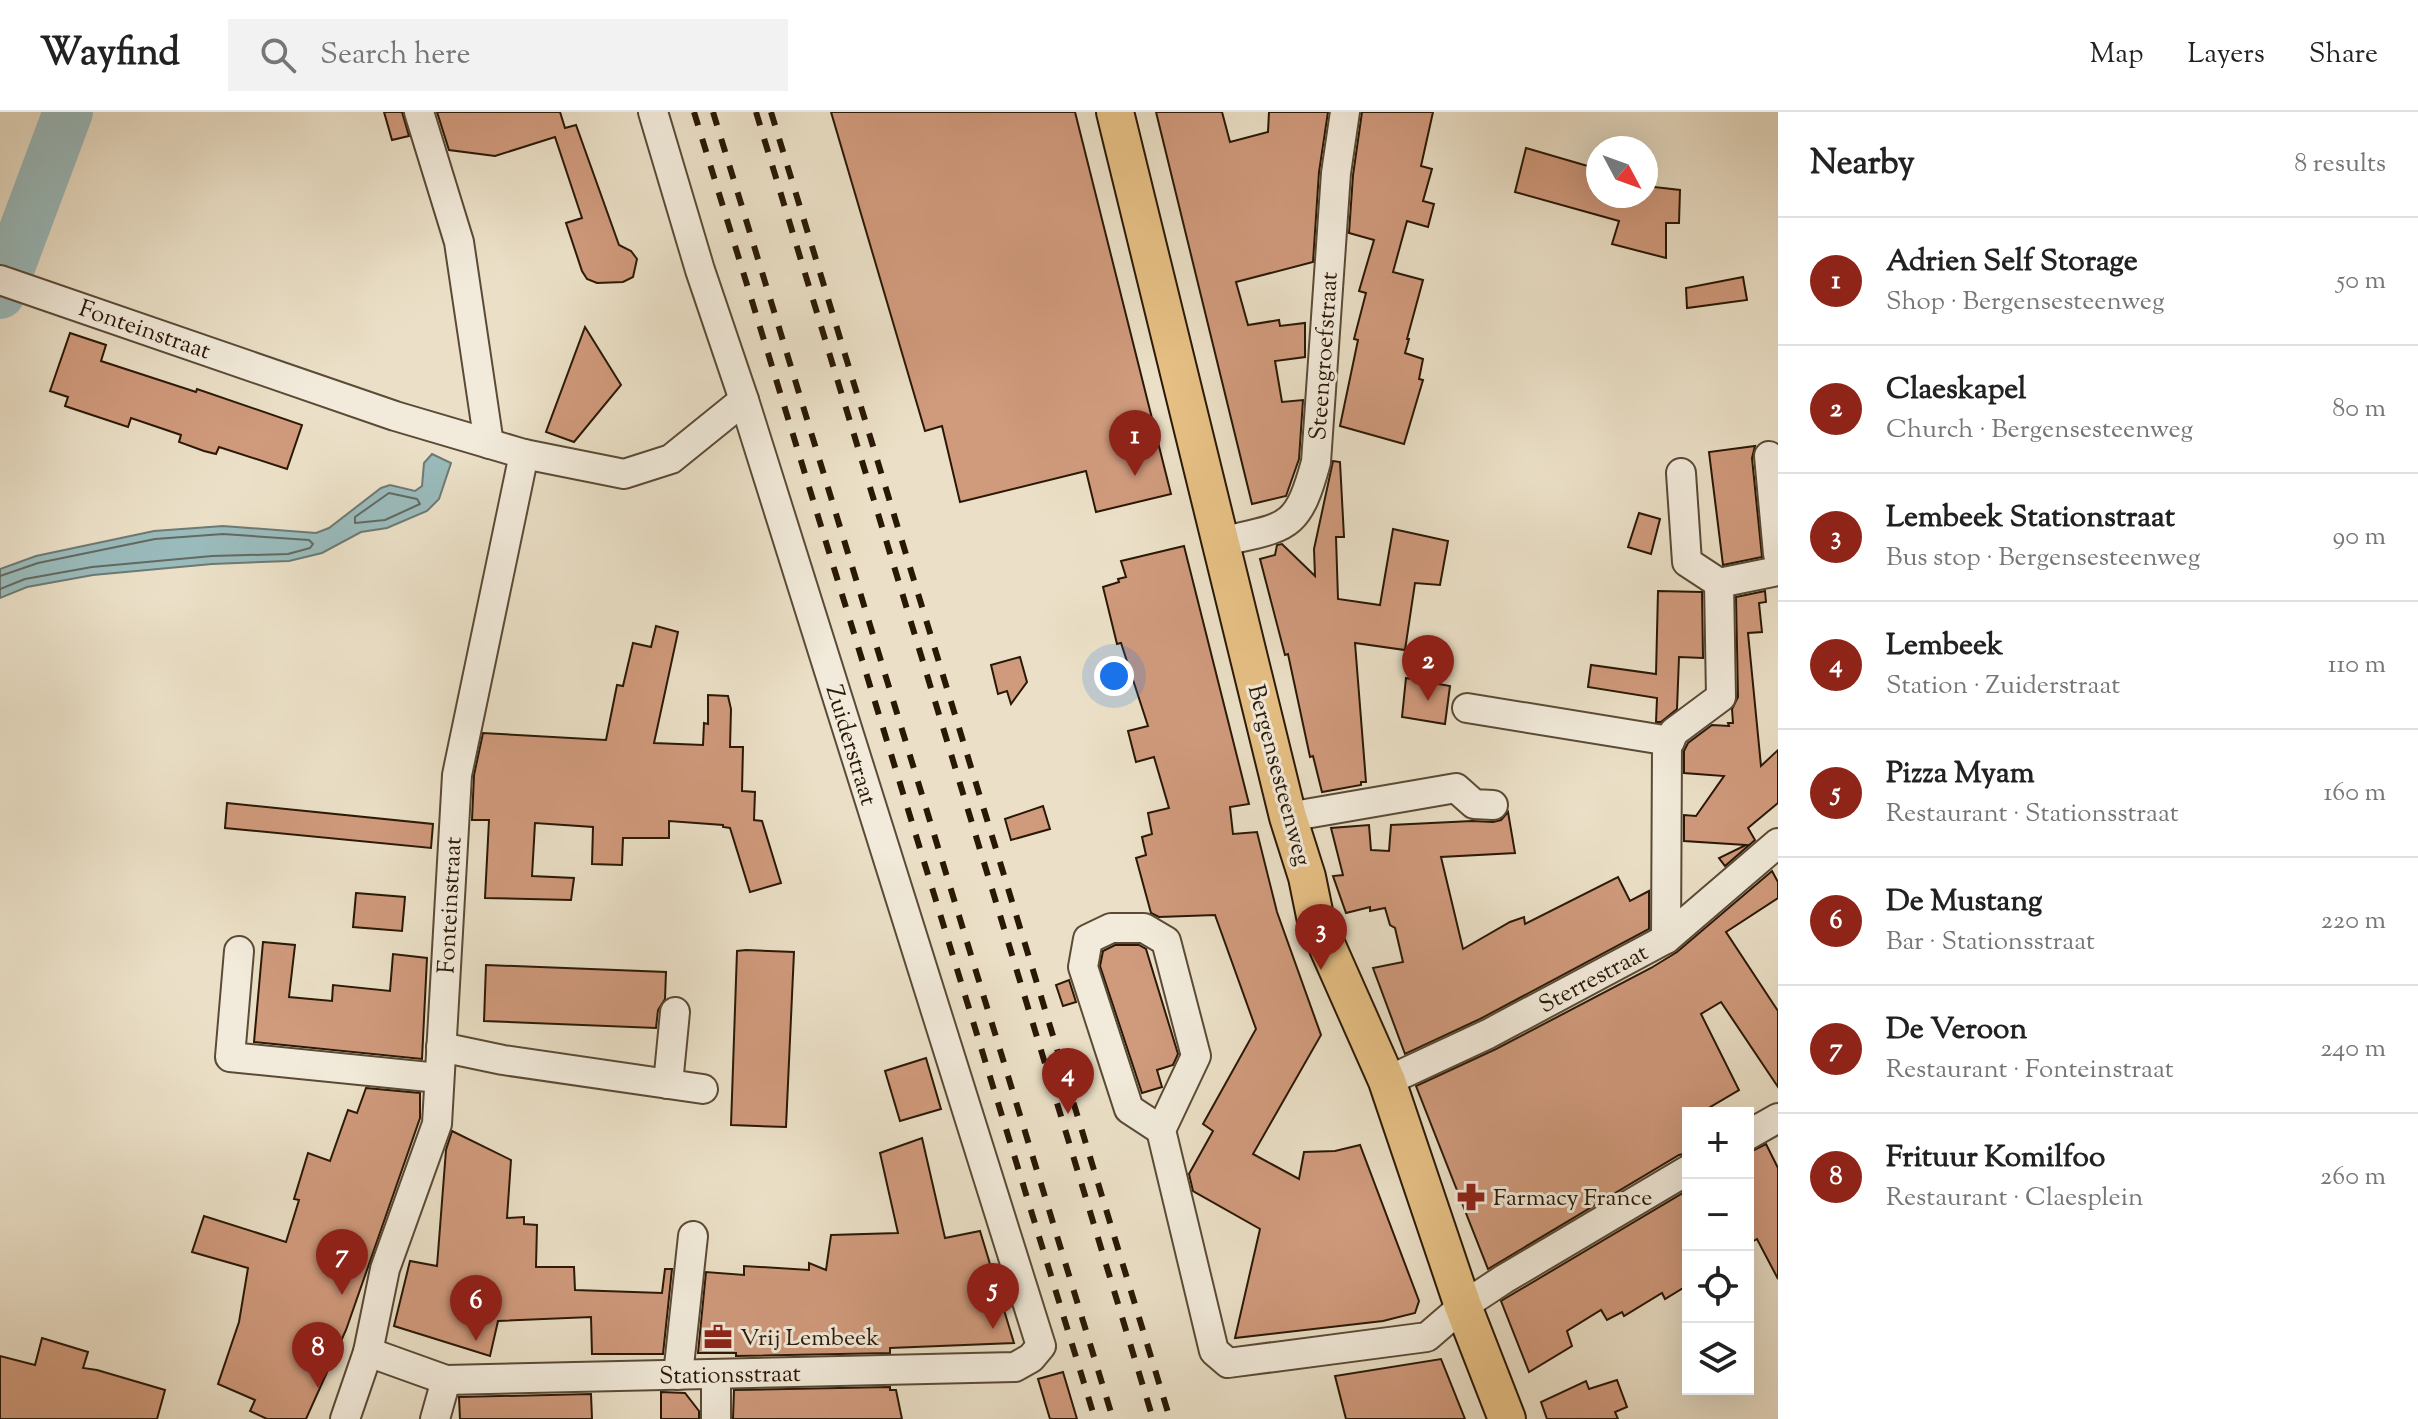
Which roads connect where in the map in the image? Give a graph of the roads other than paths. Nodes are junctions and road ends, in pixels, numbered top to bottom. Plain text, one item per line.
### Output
1 (419, 112) edge
2 (653, 112) edge
3 (1115, 112) edge
4 (1345, 112) edge
5 (0, 280) edge
6 (744, 400) junction
7 (489, 444) junction
8 (524, 454) junction
9 (1769, 456) dead end
10 (1681, 473) dead end
11 (1220, 542) junction
12 (1778, 554) edge
13 (1778, 571) edge
14 (1719, 583) junction
15 (1467, 708) dead end
16 (1670, 741) junction
17 (1493, 805) dead end
18 (1288, 817) junction
19 (1778, 843) edge
20 (1666, 939) junction
21 (239, 951) dead end
22 (675, 1012) dead end
23 (441, 1047) junction
24 (439, 1078) junction
25 (1387, 1081) junction
26 (668, 1084) junction
27 (703, 1089) dead end
28 (1778, 1118) edge
29 (1161, 1130) junction
30 (1754, 1132) edge
31 (1682, 1174) edge
32 (693, 1236) dead end
33 (1463, 1306) junction
34 (373, 1354) junction
35 (1015, 1367) joint
36 (716, 1374) junction
37 (678, 1375) junction
38 (452, 1380) junction
39 (345, 1419) edge
40 (435, 1419) edge
41 (716, 1419) edge
42 (1507, 1419) edge

1 - 7 street
2 - 6 street, Zuiderstraat
3 - 11 main road, Bergensesteenweg
4 - 11 street, Steengroefstraat
5 - 7 street, Fonteinstraat
6 - 8 street, Fonteinstraat
6 - 35 street, Zuiderstraat
7 - 8 street, Fonteinstraat
8 - 23 street, Fonteinstraat
9 - 12 street
10 - 14 street
11 - 18 main road, Bergensesteenweg
13 - 14 street
14 - 16 street
15 - 16 street
16 - 20 street
17 - 18 street
18 - 25 main road, Bergensesteenweg
19 - 20 street, Sterrestraat
20 - 25 street, Sterrestraat
21 - 24 street
22 - 26 street
23 - 24 street, Fonteinstraat
23 - 26 street
24 - 34 street, Fonteinstraat
25 - 33 main road, Bergensesteenweg
26 - 27 street
28 - 30 street
29 - 29 street
29 - 33 street
31 - 33 street
32 - 37 street
33 - 42 main road, Bergensesteenweg
34 - 38 street
34 - 39 street, Fonteinstraat
35 - 36 street, Stationsstraat
36 - 37 street, Stationsstraat
36 - 41 street
37 - 38 street, Stationsstraat
38 - 40 street

